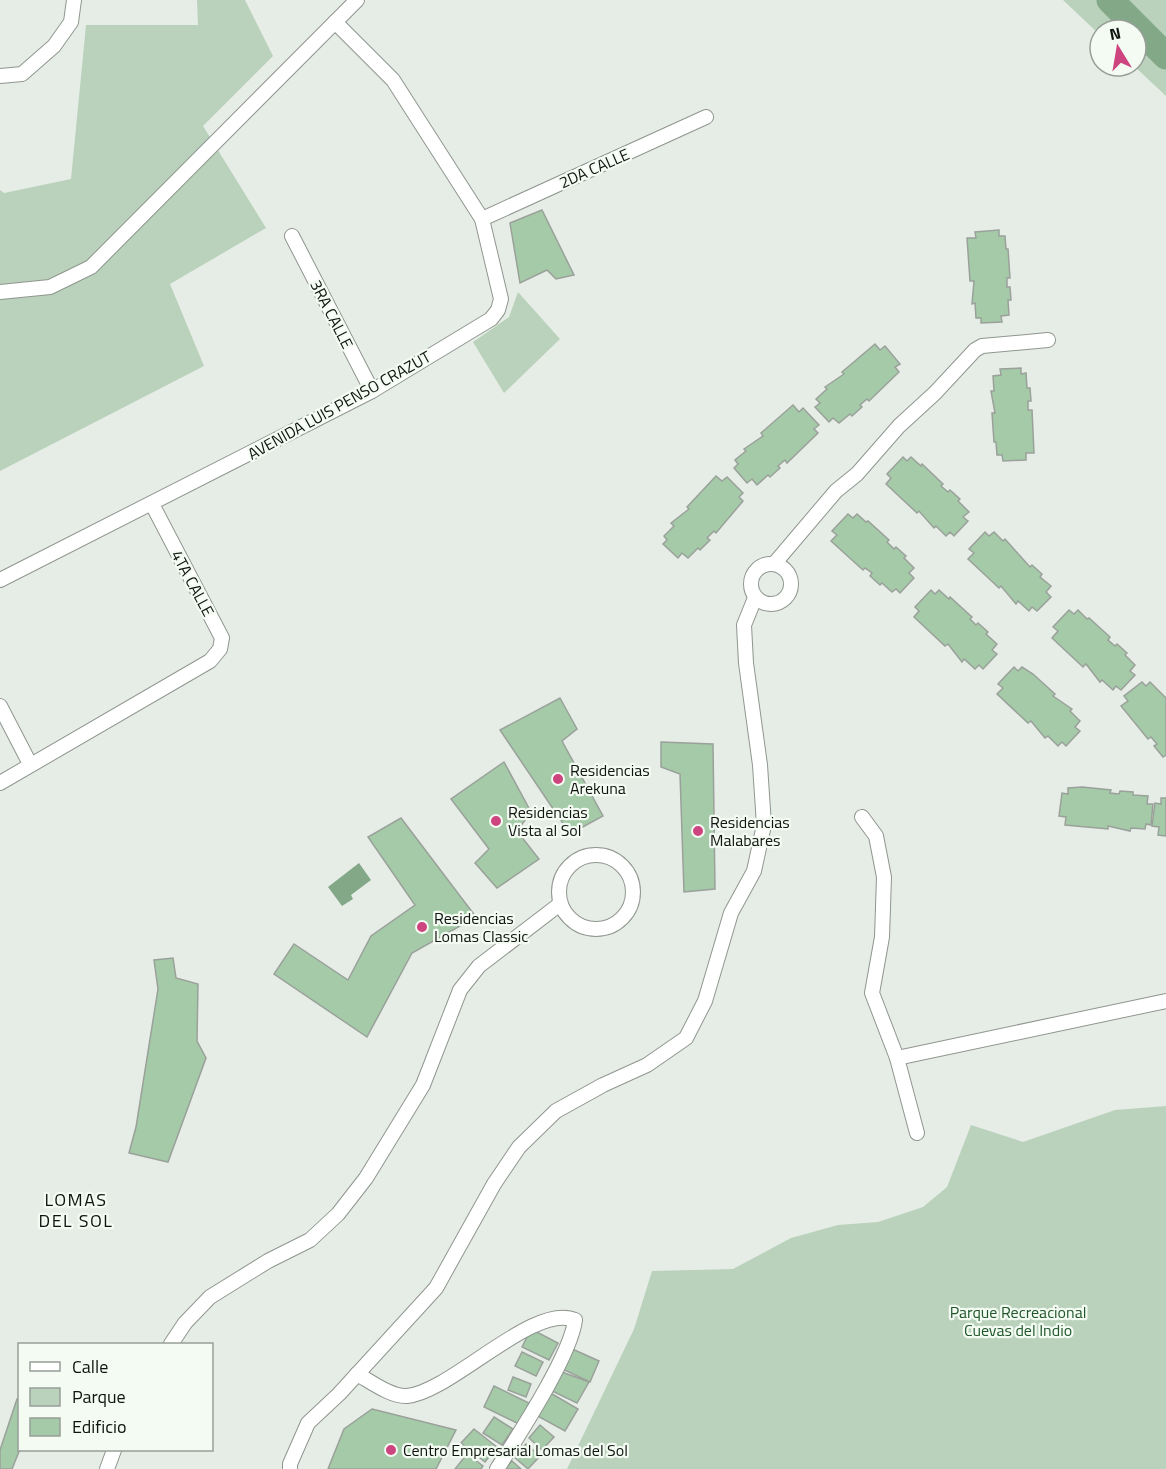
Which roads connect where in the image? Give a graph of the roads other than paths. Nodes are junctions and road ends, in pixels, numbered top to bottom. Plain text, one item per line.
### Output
1 (74, 0) edge
2 (357, 0) edge
3 (335, 22) junction
4 (0, 76) edge
5 (706, 117) dead end
6 (482, 219) junction
7 (292, 236) dead end
8 (0, 292) edge
9 (1048, 340) dead end
10 (372, 391) junction
11 (152, 504) junction
12 (774, 564) junction
13 (0, 580) edge
14 (755, 598) junction
15 (0, 706) edge
16 (30, 764) junction
17 (0, 783) edge
18 (862, 817) dead end
19 (560, 904) junction
20 (1166, 1001) edge
21 (897, 1058) junction
22 (917, 1133) dead end
23 (172, 1343) edge
24 (357, 1374) junction
25 (113, 1451) edge
26 (107, 1469) edge
27 (290, 1469) edge
28 (497, 1469) edge

1 - 4 street
2 - 3 street
3 - 6 street, AVENIDA LUIS PENSO CRAZUT
3 - 8 street
5 - 6 street, 2DA CALLE
6 - 10 street, AVENIDA LUIS PENSO CRAZUT
7 - 10 street, 3RA CALLE
9 - 12 street
10 - 11 street, AVENIDA LUIS PENSO CRAZUT
11 - 13 street, AVENIDA LUIS PENSO CRAZUT
11 - 16 street, 4TA CALLE
12 - 14 street
12 - 14 street
14 - 24 street
15 - 16 street
16 - 17 street
18 - 21 street
19 - 19 street
19 - 23 street
20 - 21 street
21 - 22 street
24 - 27 street
24 - 28 street
25 - 26 street

